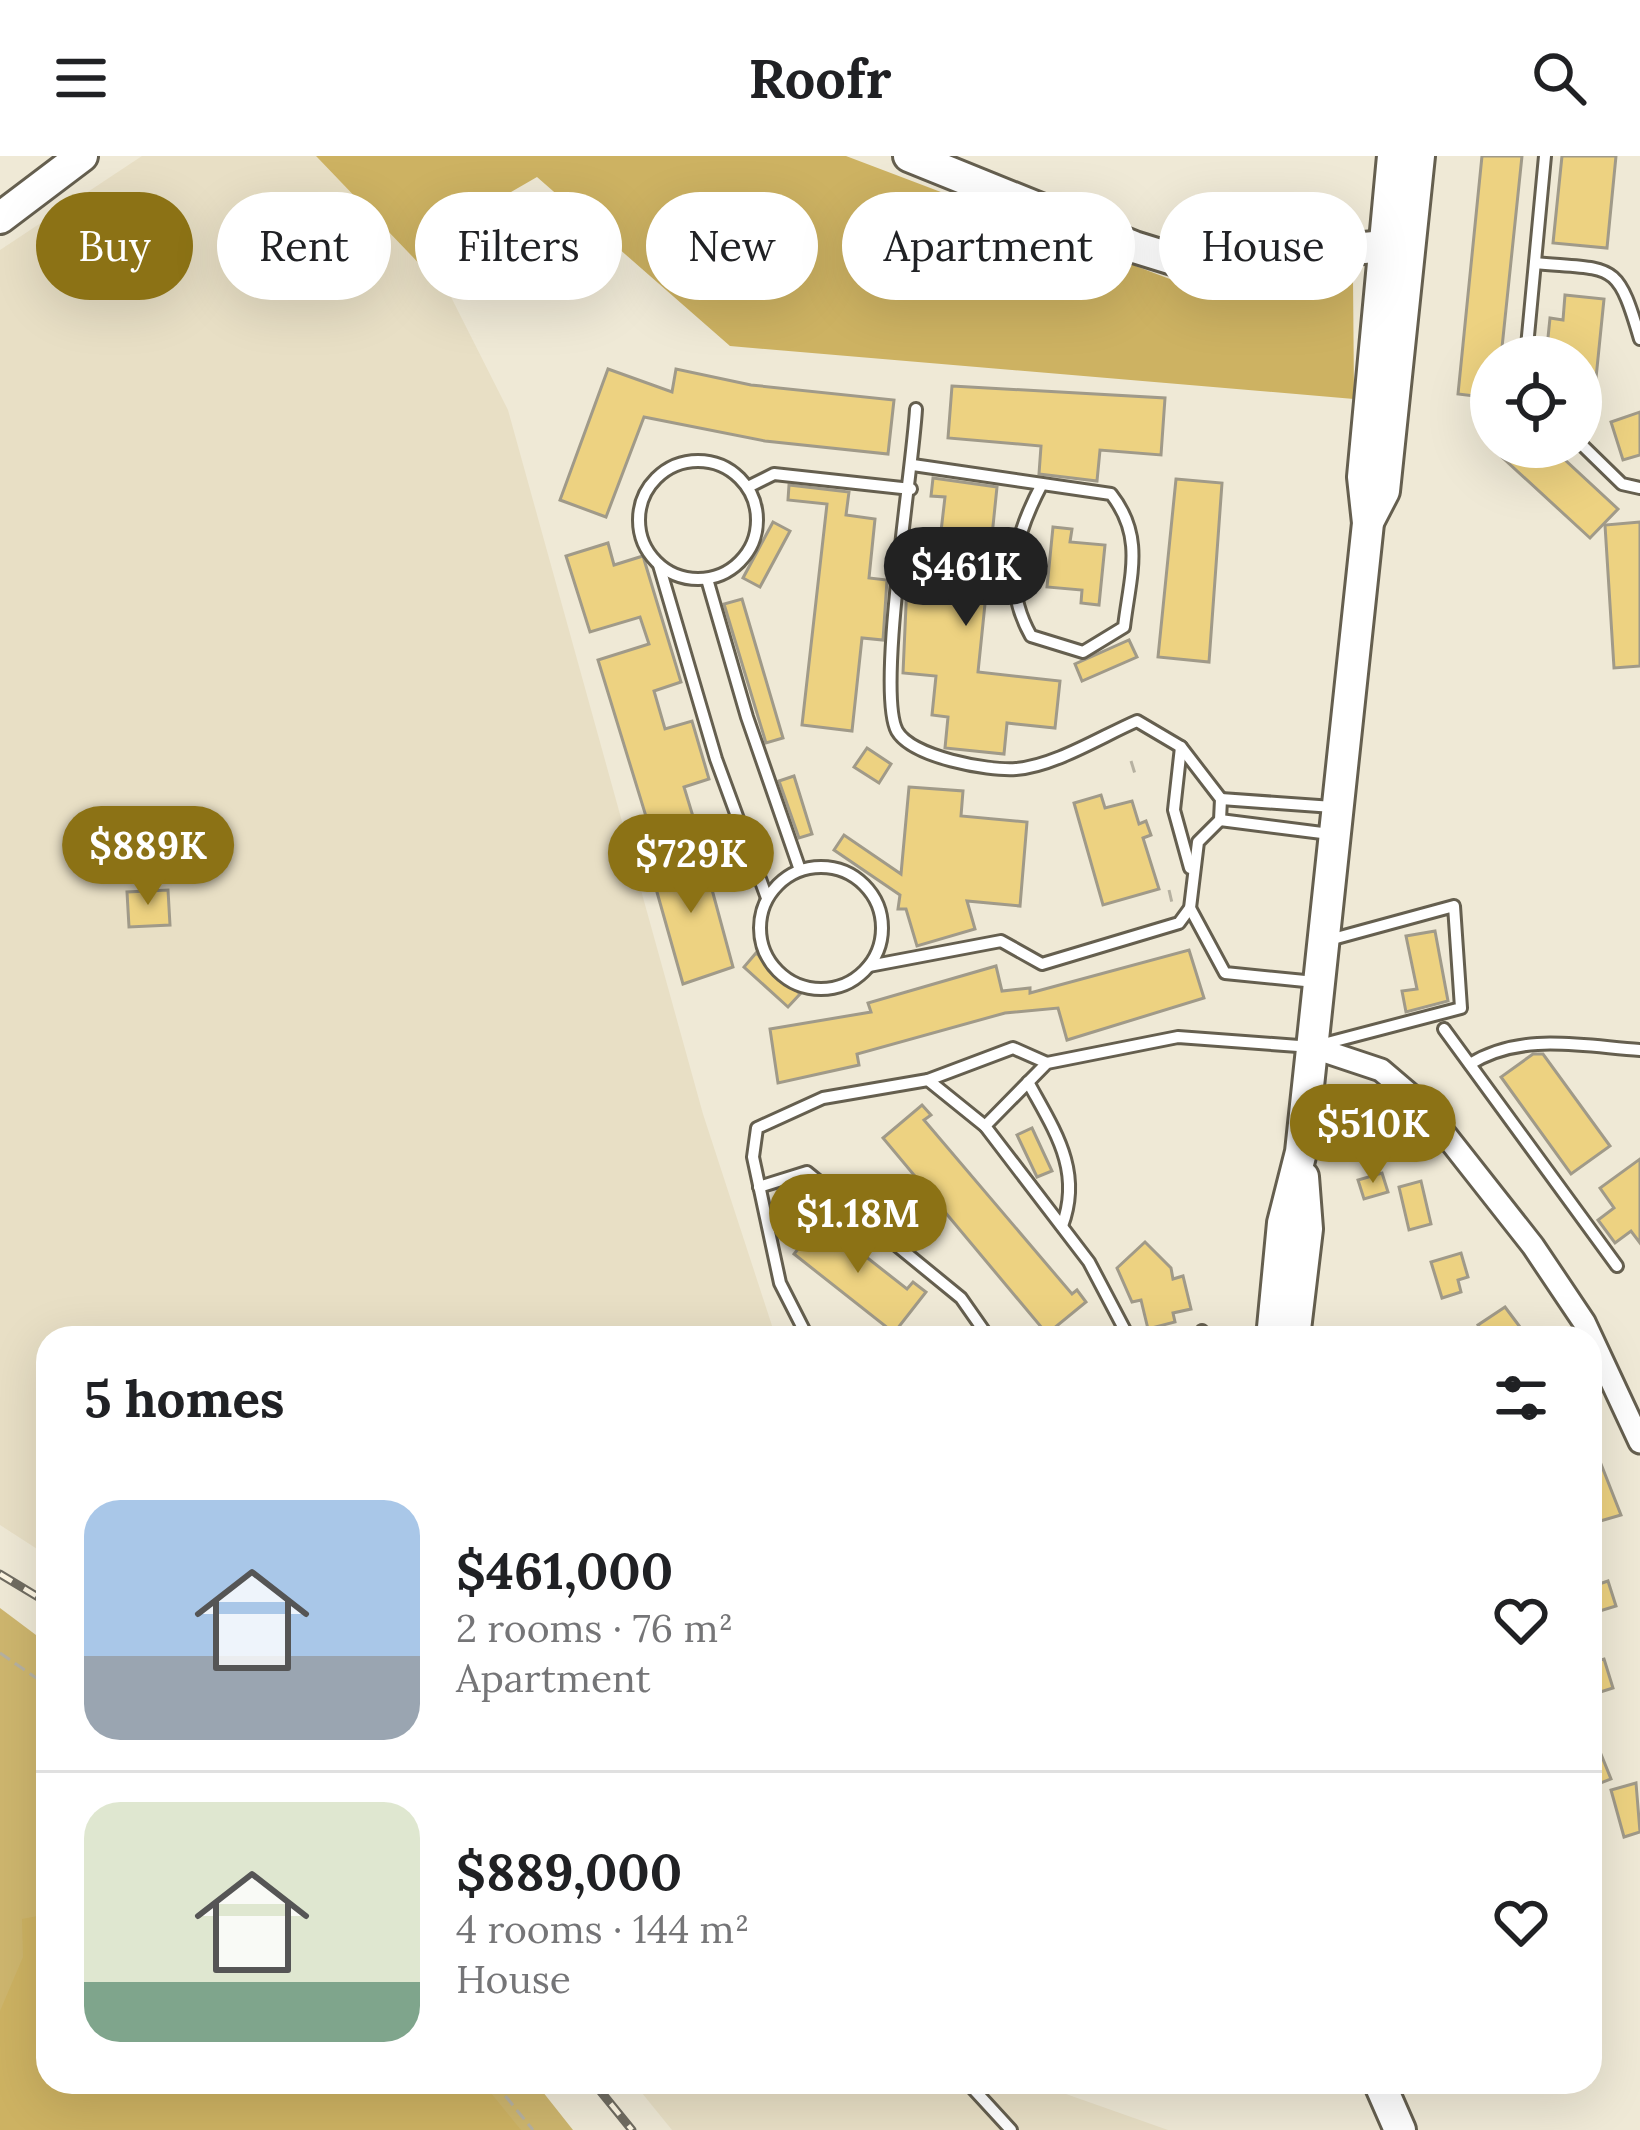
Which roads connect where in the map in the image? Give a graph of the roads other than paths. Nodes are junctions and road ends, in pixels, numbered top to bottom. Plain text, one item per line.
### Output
1 (82, 156) edge
2 (909, 156) edge
3 (1393, 156) edge
4 (1419, 156) edge
5 (1545, 156) edge
6 (0, 218) edge
7 (1397, 246) junction
8 (1535, 263) junction
9 (1528, 336) edge
10 (1640, 339) edge
11 (916, 409) dead end
12 (913, 465) junction
13 (1602, 465) edge
14 (1042, 484) junction
15 (748, 487) junction
16 (1640, 488) edge
17 (910, 489) junction
18 (659, 565) junction
19 (707, 579) junction
20 (1181, 748) junction
21 (1221, 800) junction
22 (1220, 820) junction
23 (1335, 821) junction
24 (800, 869) junction
25 (1191, 871) junction
26 (767, 898) junction
27 (1190, 908) junction
28 (1323, 942) junction
29 (869, 966) junction
30 (1318, 982) junction
31 (1444, 1029) dead end
32 (1312, 1047) junction
33 (1640, 1050) edge
34 (1047, 1064) junction
35 (1470, 1064) junction
36 (928, 1080) junction
37 (1028, 1082) junction
38 (985, 1126) junction
39 (1301, 1152) junction
40 (759, 1187) junction
41 (1062, 1226) junction
42 (1617, 1267) dead end
43 (802, 1326) edge
44 (981, 1326) edge
45 (1124, 1326) edge
46 (1273, 1326) edge
47 (1295, 1326) edge
48 (1586, 1326) edge
49 (1602, 1361) edge
50 (1640, 1442) edge
51 (978, 2094) edge
52 (1367, 2094) edge
53 (1384, 2094) edge
54 (1010, 2130) edge
55 (1382, 2130) edge
56 (1400, 2130) edge

1 - 6 main road
2 - 7 main road
3 - 7 main road
4 - 7 main road
5 - 8 lane
7 - 23 main road
8 - 9 lane
8 - 10 lane
11 - 12 lane
12 - 14 lane
12 - 17 lane
13 - 16 lane
14 - 14 lane
15 - 17 lane
15 - 18 lane
15 - 19 lane
17 - 20 lane
18 - 19 lane
18 - 26 lane
19 - 24 lane
20 - 21 lane
20 - 25 lane
21 - 22 lane
21 - 23 lane
22 - 23 lane
22 - 25 lane
23 - 28 main road
24 - 26 lane
24 - 29 lane
25 - 27 lane
26 - 29 lane
27 - 29 lane
27 - 30 lane
28 - 30 main road
28 - 32 lane
30 - 32 main road
31 - 35 lane
32 - 34 lane
32 - 39 main road
32 - 48 street
33 - 35 lane
34 - 36 lane
34 - 37 lane
35 - 42 lane
36 - 38 lane
36 - 40 lane
37 - 38 lane
37 - 41 lane
38 - 41 lane
39 - 46 main road
39 - 47 main road
40 - 43 lane
40 - 44 lane
41 - 45 lane
49 - 50 street
51 - 54 lane
52 - 55 main road
53 - 56 main road

